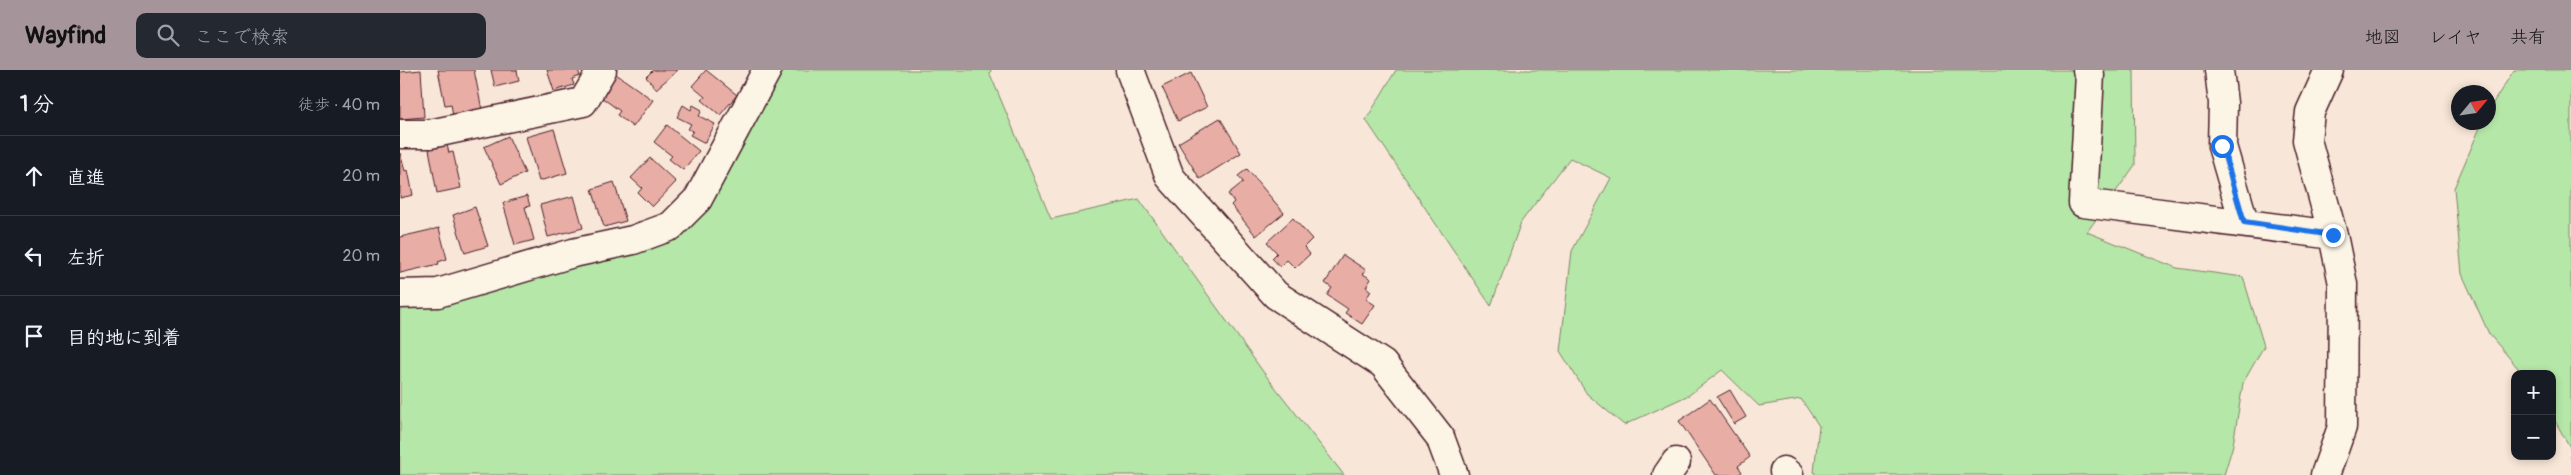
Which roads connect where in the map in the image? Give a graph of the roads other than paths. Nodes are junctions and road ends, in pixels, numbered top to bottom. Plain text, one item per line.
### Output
1 (602, 70) edge
2 (767, 70) edge
3 (1130, 70) edge
4 (2088, 70) edge
5 (2219, 70) edge
6 (2329, 70) edge
7 (400, 134) edge
8 (2244, 222) junction
9 (2333, 235) junction
10 (400, 294) edge
11 (1454, 475) edge
12 (2325, 475) edge

1 - 7 street
2 - 10 street
3 - 11 street
4 - 8 street
5 - 8 street
6 - 9 street
8 - 9 street
9 - 12 street

